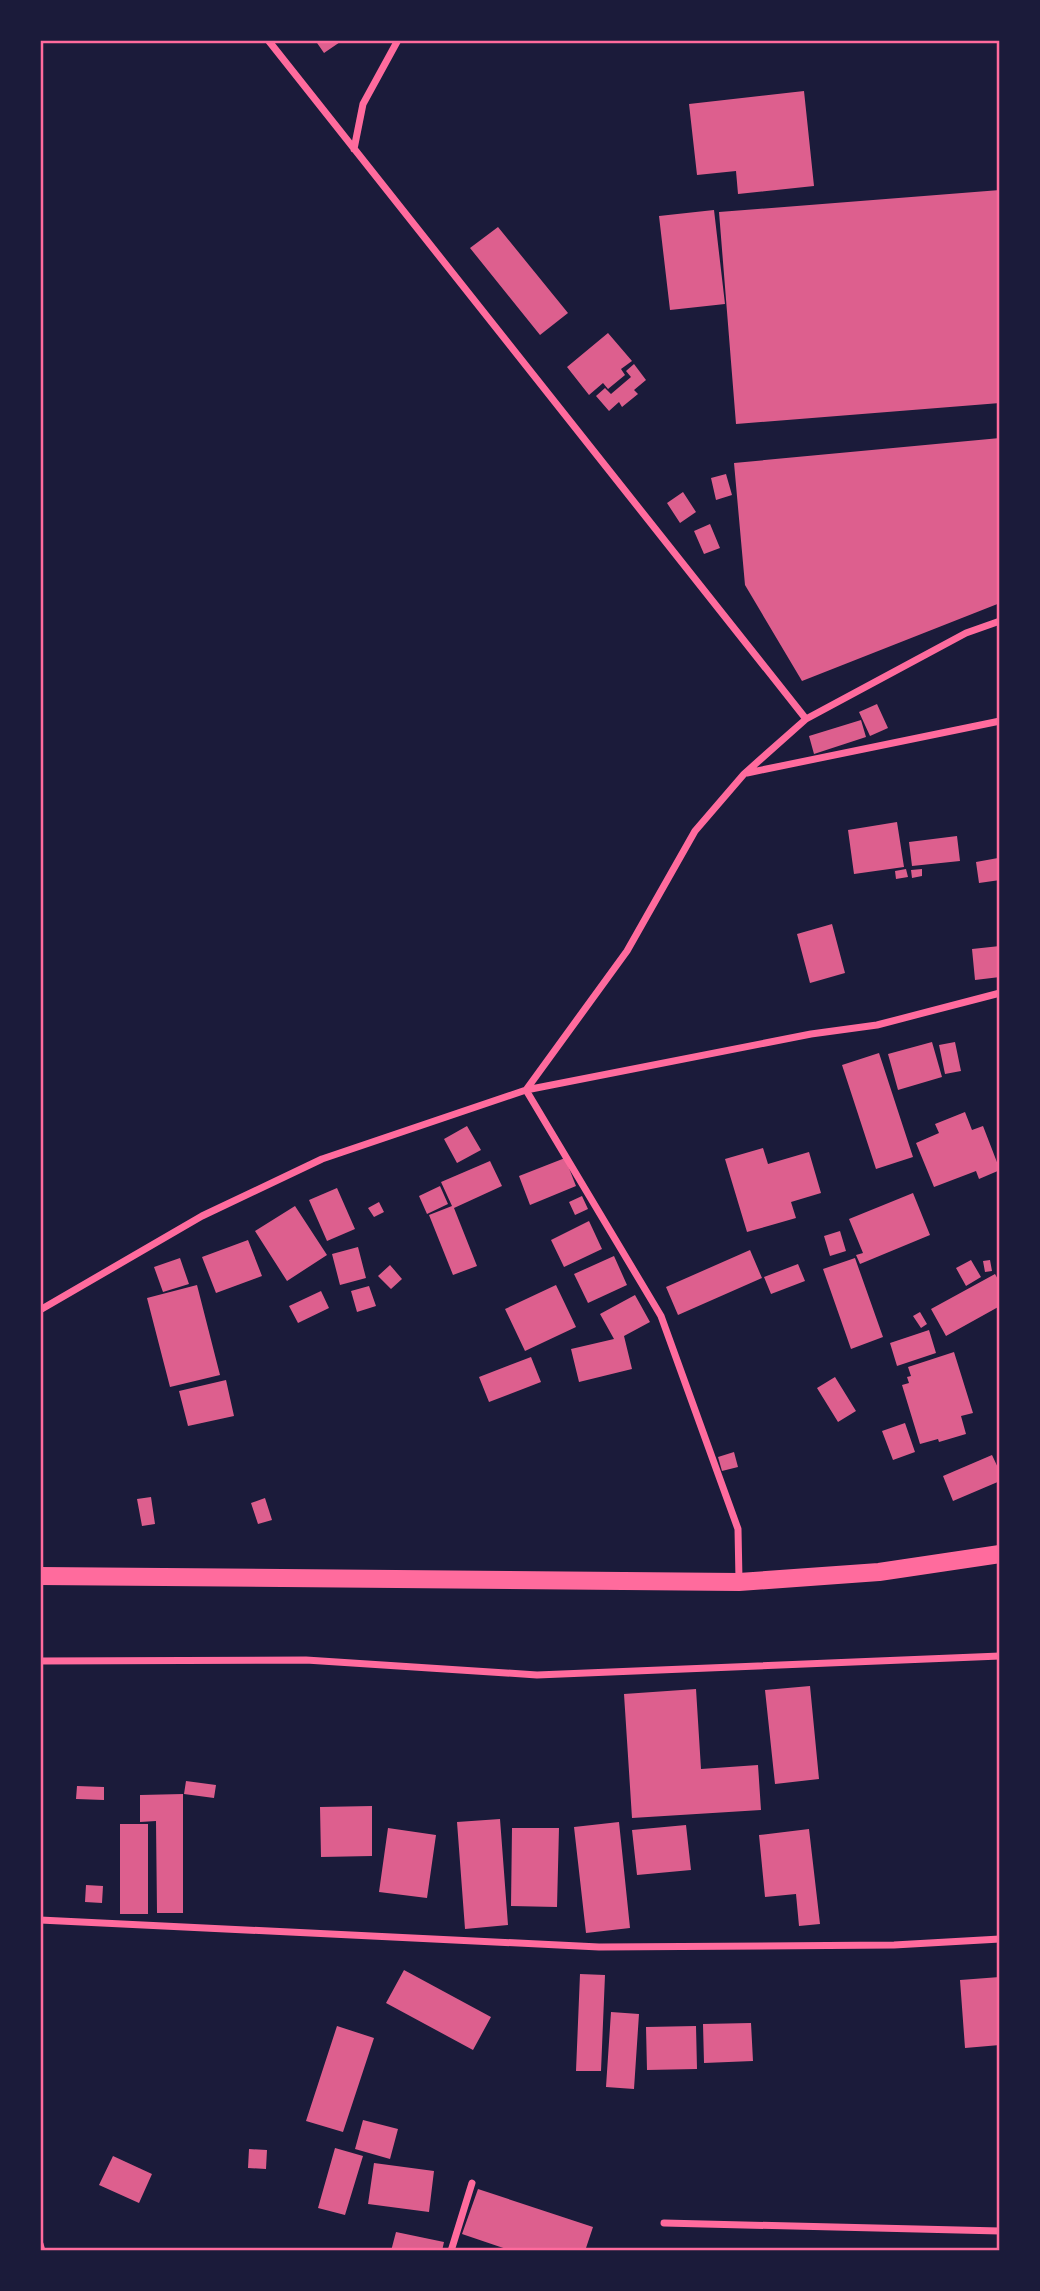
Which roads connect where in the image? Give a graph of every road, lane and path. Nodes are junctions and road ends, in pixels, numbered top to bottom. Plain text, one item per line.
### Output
1 (268, 40) edge
2 (398, 40) edge
3 (354, 149) junction
4 (1000, 621) edge
5 (806, 719) junction
6 (1000, 721) edge
7 (744, 774) junction
8 (1000, 993) edge
9 (526, 1090) junction
10 (40, 1310) edge
11 (1000, 1554) edge
12 (40, 1576) edge
13 (739, 1582) junction
14 (1000, 1656) edge
15 (40, 1661) edge
16 (40, 1920) edge
17 (1000, 1939) edge
18 (472, 2183) dead end
19 (664, 2223) dead end
20 (1000, 2231) edge
21 (40, 2244) edge
22 (42, 2251) edge
23 (451, 2251) edge

1 - 3 street
2 - 3 street
3 - 5 street
4 - 5 street
5 - 7 street
6 - 7 street
7 - 9 street
8 - 9 street
9 - 10 street
9 - 13 street
11 - 13 main road
12 - 13 main road
14 - 15 street
16 - 17 street
18 - 23 street
19 - 20 street
21 - 22 street

